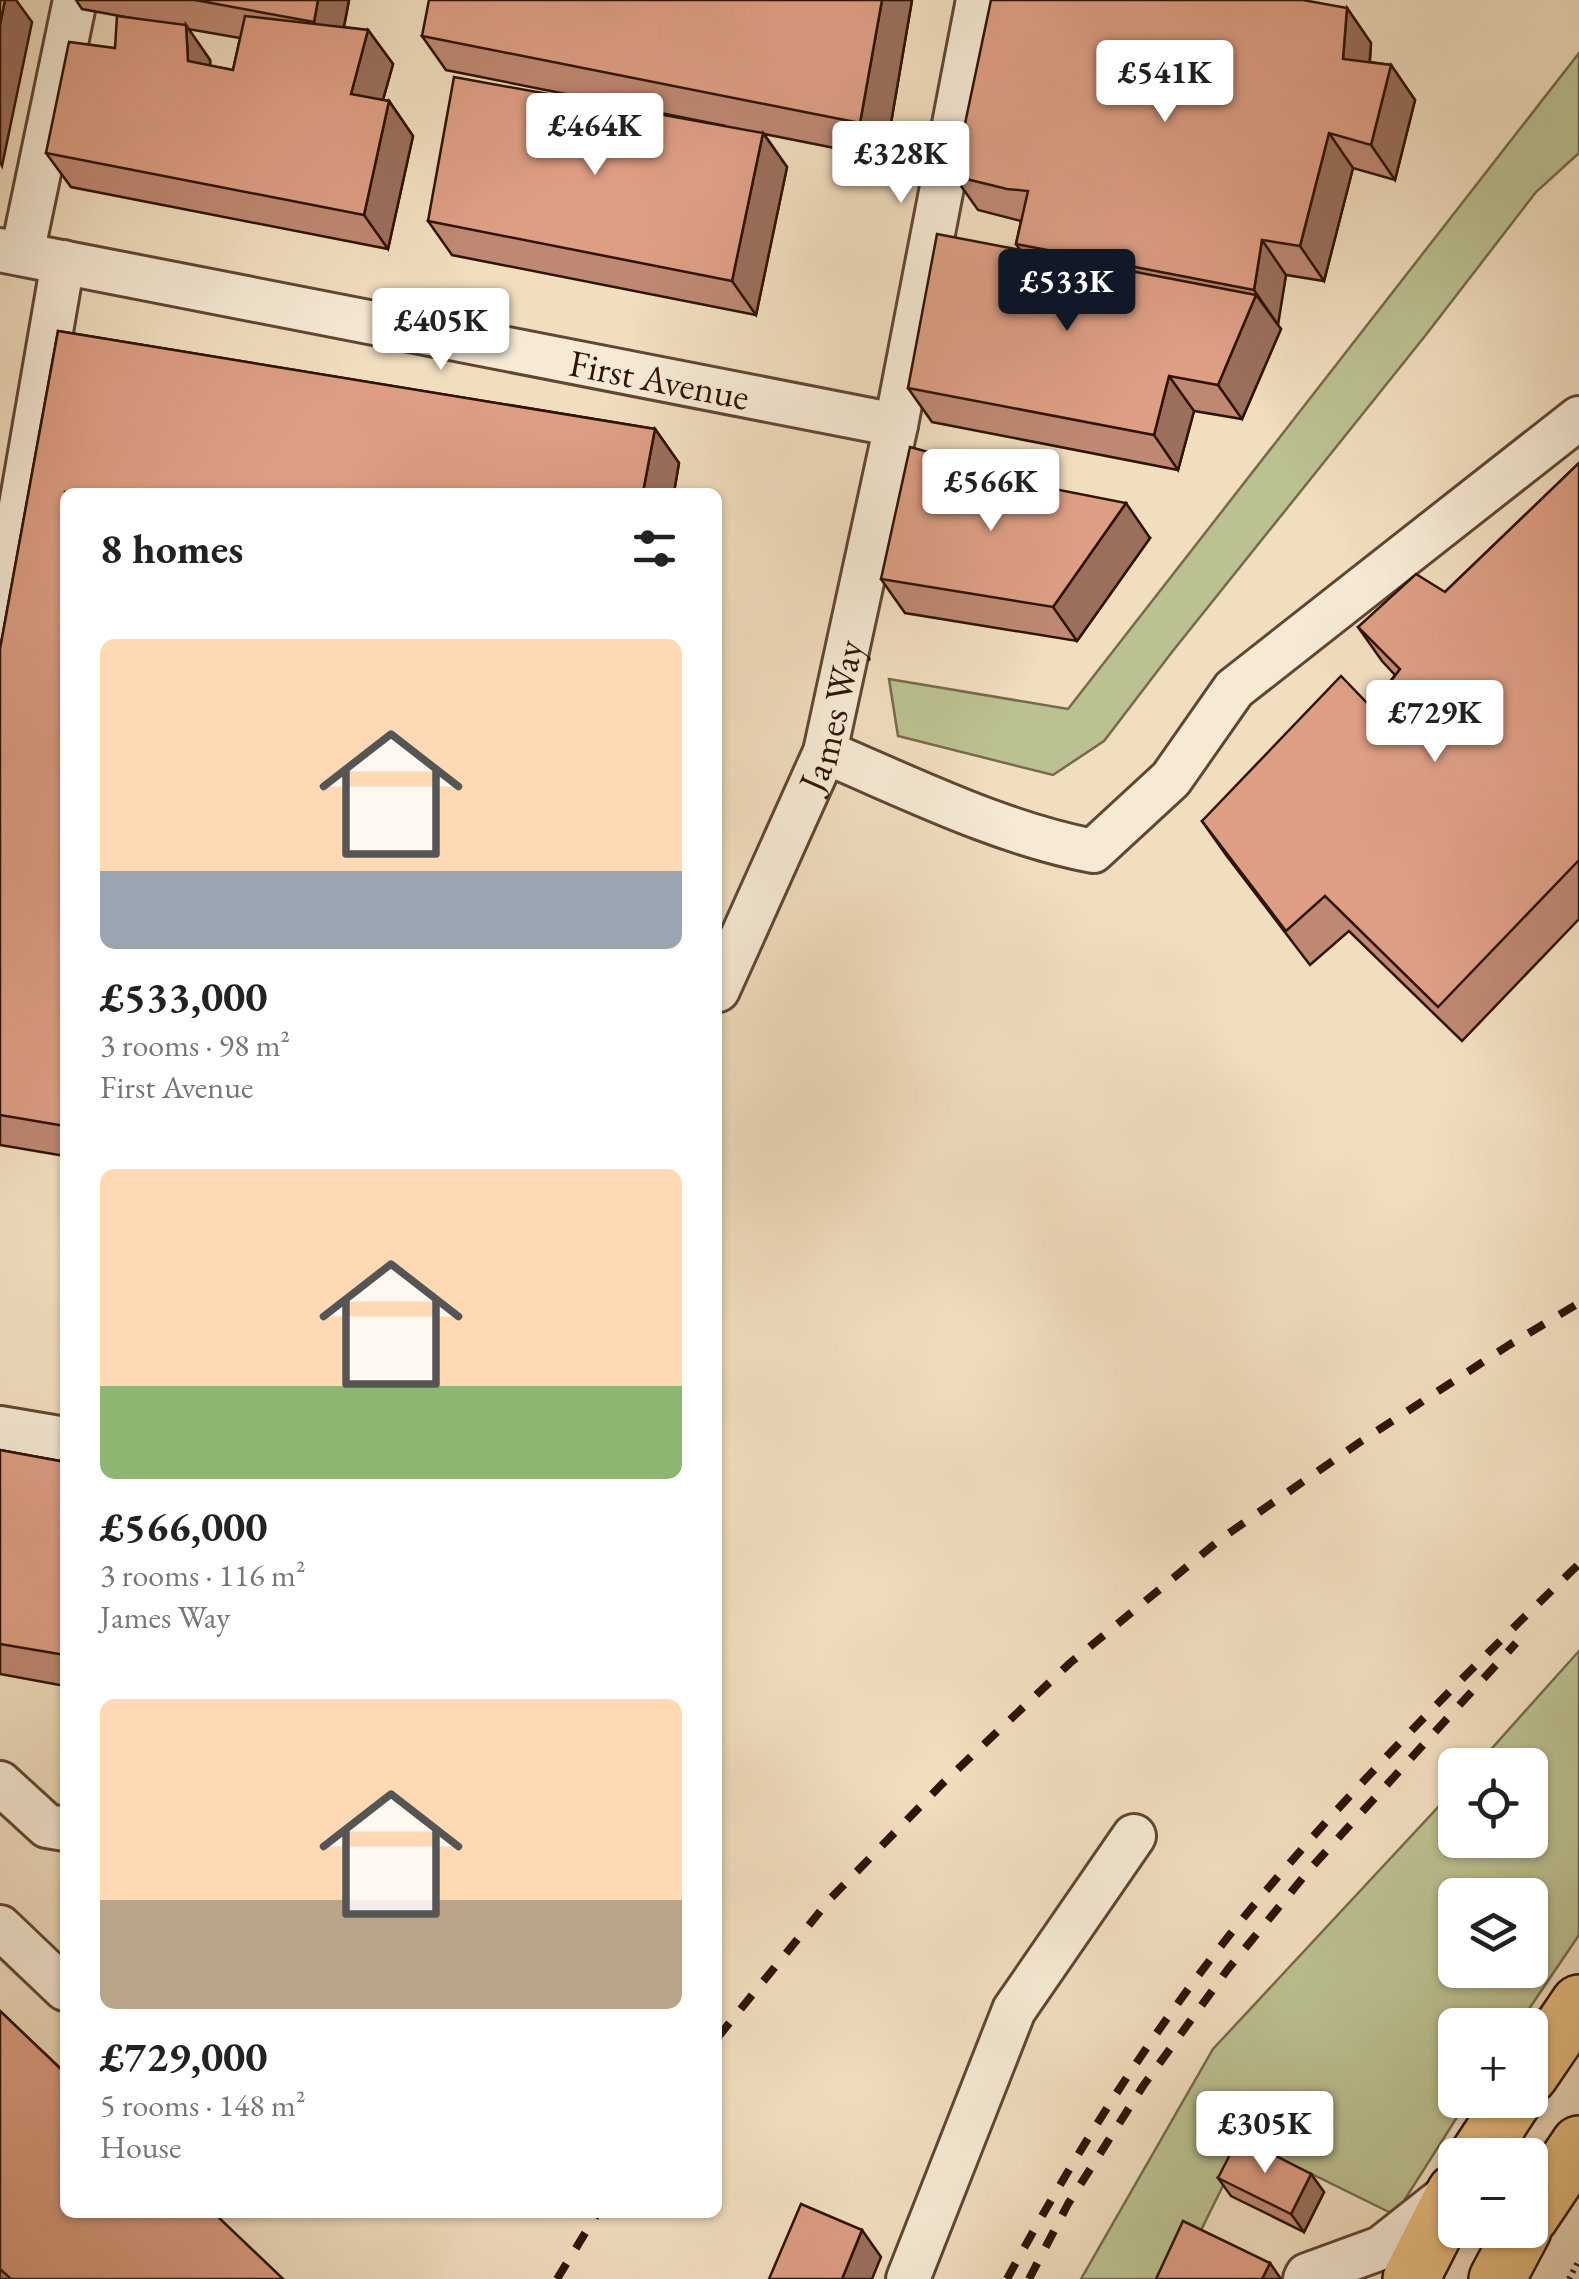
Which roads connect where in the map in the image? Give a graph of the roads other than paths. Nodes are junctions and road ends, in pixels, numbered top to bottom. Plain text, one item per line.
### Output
1 (75, 0) edge
2 (978, 0) edge
3 (29, 255) edge
4 (1579, 418) edge
5 (896, 425) junction
6 (6, 554) edge
7 (0, 627) edge
8 (825, 752) junction
9 (722, 981) edge
10 (0, 1428) edge
11 (60, 1438) edge
12 (0, 1783) edge
13 (60, 1828) edge
14 (1134, 1836) dead end
15 (0, 1928) edge
16 (60, 1984) edge
17 (1579, 2003) edge
18 (1548, 2049) edge
19 (1579, 2144) edge
20 (1548, 2190) edge
21 (1438, 2204) edge
22 (1438, 2225) edge
23 (1513, 2248) edge
24 (908, 2279) edge
25 (1305, 2279) edge
26 (1411, 2279) edge
27 (1497, 2279) edge

1 - 3 street
2 - 5 street
3 - 5 street, First Avenue
3 - 6 street
4 - 8 street
5 - 8 street, James Way
6 - 7 street
8 - 9 street, James Way
10 - 11 street
12 - 13 street
14 - 24 street
15 - 16 street
17 - 18 main road
19 - 20 main road
21 - 25 street
22 - 26 main road
23 - 27 main road

